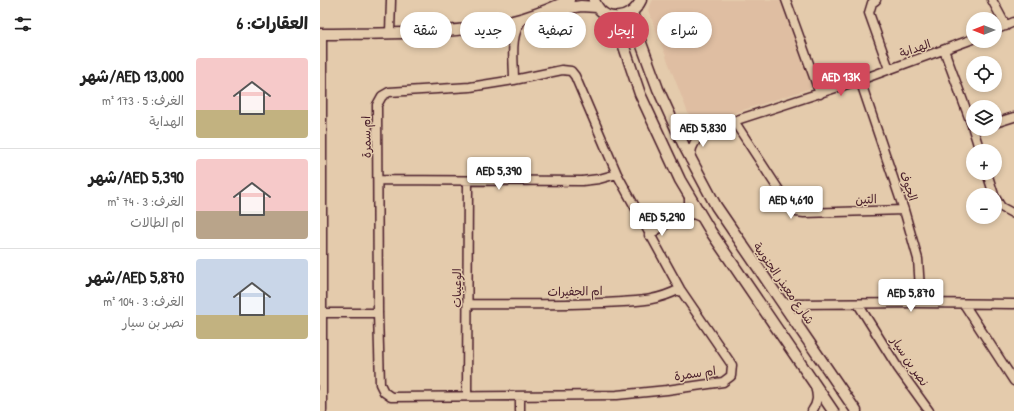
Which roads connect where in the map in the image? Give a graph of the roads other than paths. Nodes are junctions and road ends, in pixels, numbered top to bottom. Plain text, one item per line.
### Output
1 (391, 0) edge
2 (570, 0) edge
3 (641, 0) edge
4 (786, 0) edge
5 (876, 0) edge
6 (992, 0) edge
7 (596, 3) edge
8 (544, 11) junction
9 (603, 12) edge
10 (632, 12) edge
11 (523, 18) junction
12 (516, 19) edge
13 (1014, 22) edge
14 (1006, 26) junction
15 (1002, 27) edge
16 (460, 29) edge
17 (516, 30) edge
18 (390, 32) junction
19 (321, 34) edge
20 (966, 42) edge
21 (513, 48) edge
22 (625, 48) edge
23 (643, 48) edge
24 (944, 50) junction
25 (889, 69) junction
26 (514, 80) junction
27 (860, 80) junction
28 (820, 94) junction
29 (966, 106) edge
30 (1014, 117) edge
31 (734, 121) junction
32 (1002, 121) edge
33 (674, 125) junction
34 (700, 132) junction
35 (690, 159) junction
36 (617, 174) junction
37 (378, 180) junction
38 (468, 181) junction
39 (689, 194) junction
40 (1002, 208) edge
41 (904, 210) junction
42 (1014, 214) edge
43 (678, 217) junction
44 (703, 218) junction
45 (649, 235) junction
46 (320, 242) edge
47 (680, 289) junction
48 (782, 302) junction
49 (916, 302) junction
50 (468, 304) junction
51 (806, 304) junction
52 (858, 304) junction
53 (964, 304) junction
54 (1014, 304) edge
55 (322, 313) junction
56 (378, 313) junction
57 (798, 325) junction
58 (1014, 381) edge
59 (813, 382) junction
60 (467, 396) junction
61 (520, 396) junction
62 (322, 411) edge
63 (520, 411) edge
64 (812, 411) edge
65 (833, 411) edge
66 (856, 411) edge
67 (929, 411) edge

1 - 18 street
2 - 8 street
3 - 10 street
4 - 28 street
5 - 25 street
6 - 14 street
7 - 8 street
7 - 9 street
8 - 11 street
11 - 12 street
11 - 17 street
13 - 14 street
14 - 15 street
16 - 18 street
18 - 19 street
19 - 46 street
20 - 24 street, الهداية
21 - 26 street
22 - 39 street
23 - 33 street, شارع معيذر الجنوبية
24 - 25 street, الهداية
24 - 29 street
25 - 27 street, الهداية
26 - 36 street, ام سمرة
26 - 37 street, ام سمرة
27 - 28 street, الهداية
27 - 41 street, الجوف
28 - 31 street, الهداية
30 - 32 street
31 - 34 street, الهداية
31 - 41 street, التين
33 - 34 street, الهداية
33 - 35 street, شارع معيذر الجنوبية
34 - 35 street
35 - 48 street, شارع معيذر الجنوبية
36 - 38 street
36 - 45 street, ام سمرة
37 - 38 street
37 - 56 street, ام سمرة
38 - 50 street, الوعيبات
39 - 43 street
39 - 44 street
40 - 42 street
41 - 49 street, الجوف
43 - 44 street
43 - 45 street
44 - 59 street
45 - 47 street, ام سمرة
46 - 55 street
47 - 50 street, ام الجفيرات
47 - 61 street, ام سمرة
48 - 51 street
48 - 57 street, شارع معيذر الجنوبية
49 - 52 street
49 - 53 street
50 - 60 street, الوعيبات
51 - 52 street
51 - 57 street
52 - 67 street, نصر بن سيار
53 - 54 street
53 - 58 street
55 - 56 street
55 - 62 street
56 - 60 street, ام سمرة
57 - 66 street, شارع معيذر الجنوبية
59 - 64 street
59 - 65 street
60 - 61 street, ام سمرة
61 - 63 street

